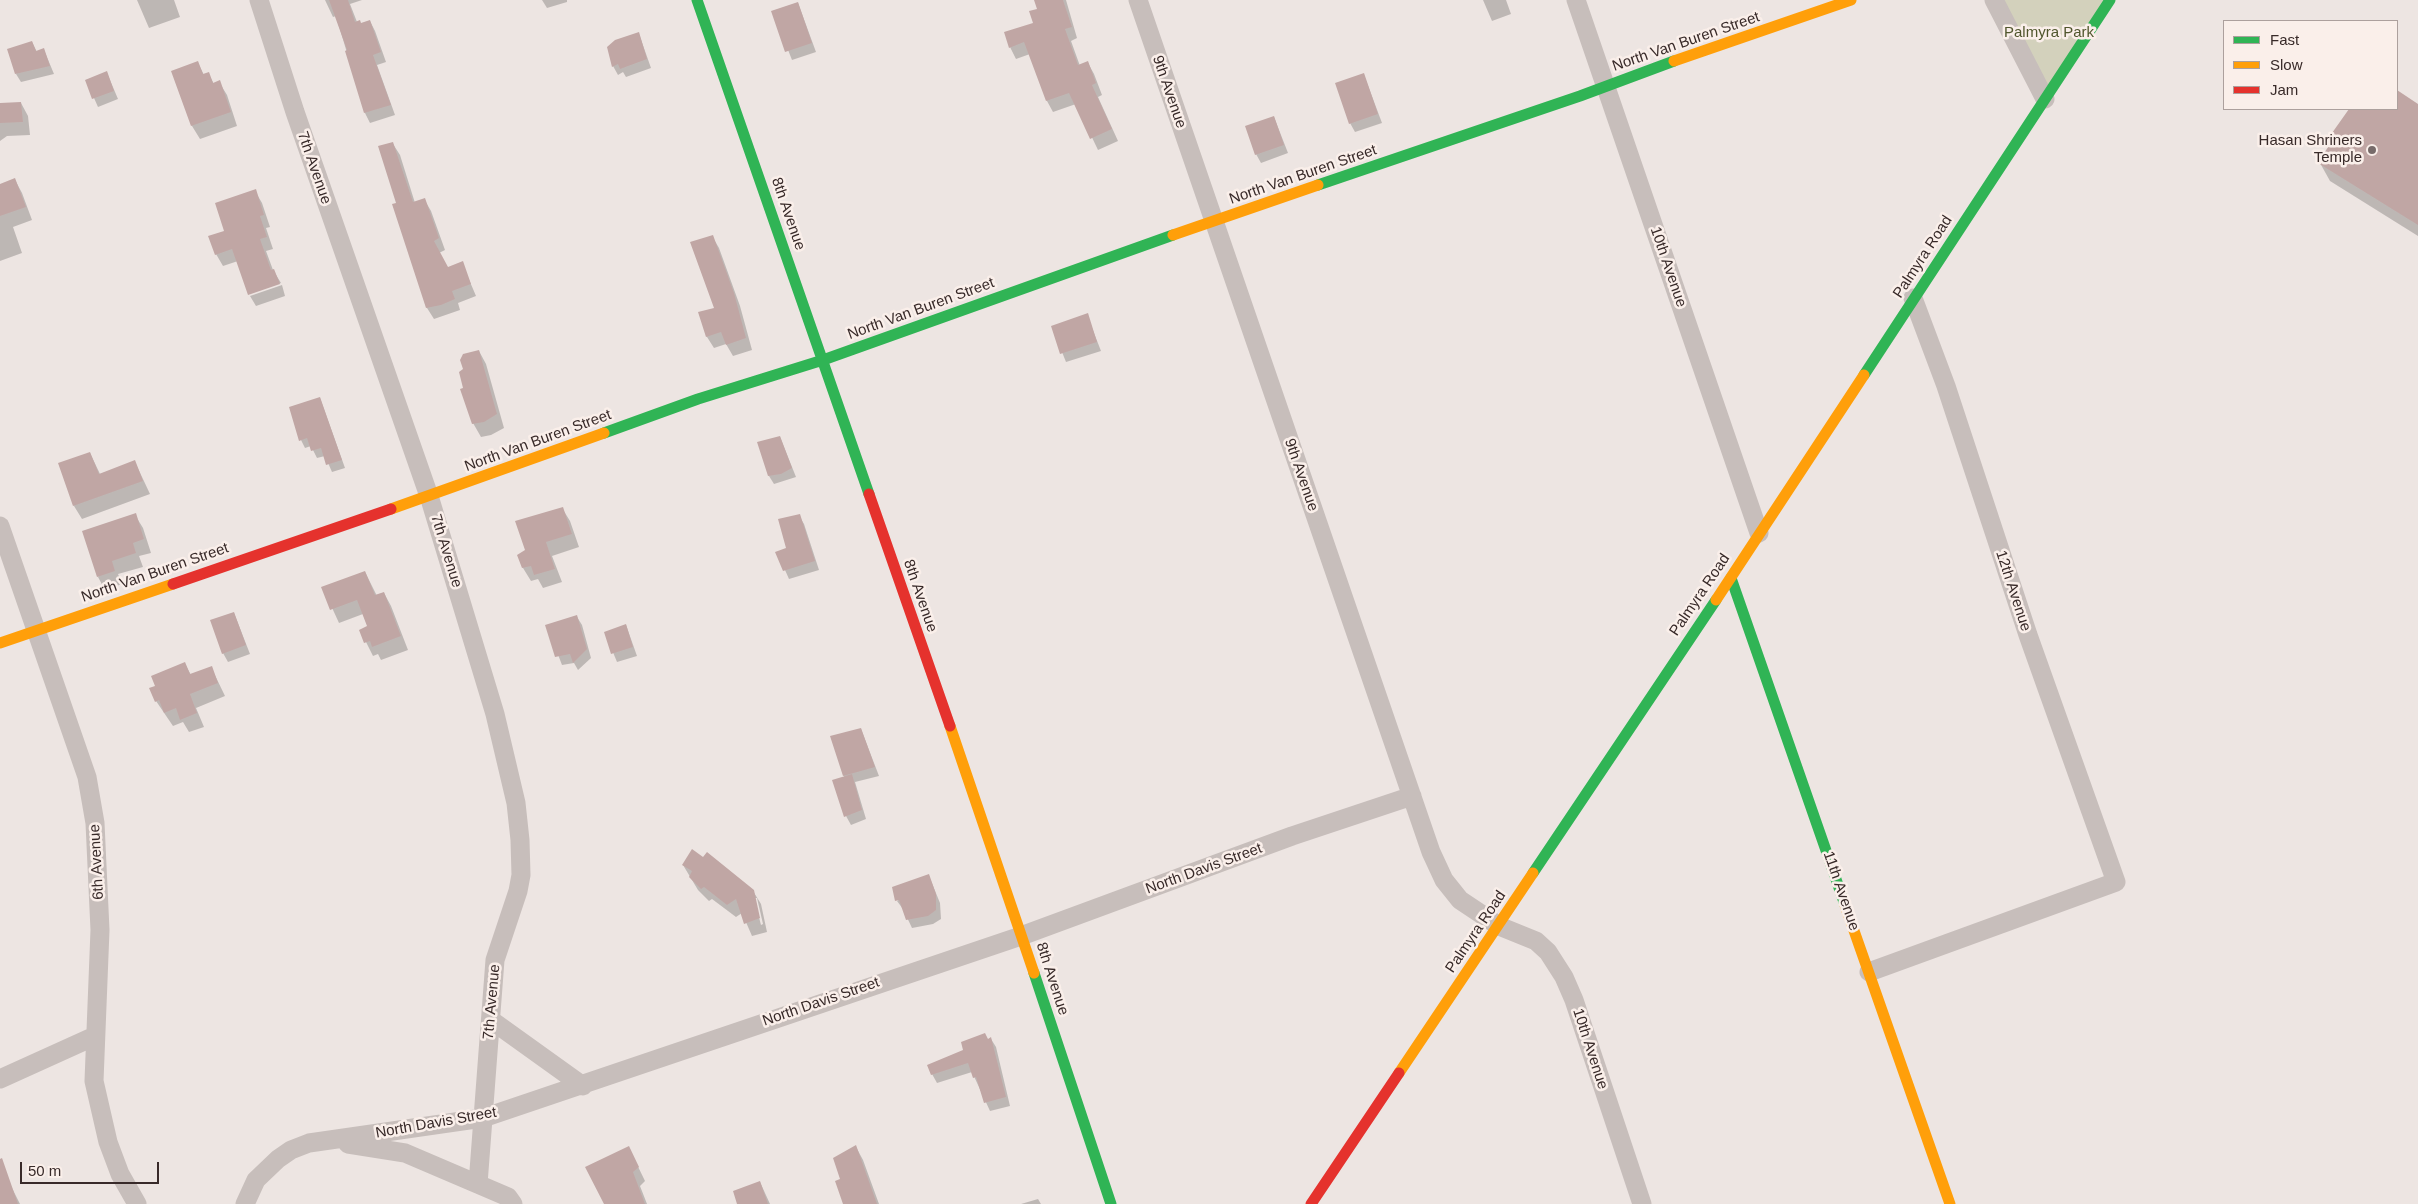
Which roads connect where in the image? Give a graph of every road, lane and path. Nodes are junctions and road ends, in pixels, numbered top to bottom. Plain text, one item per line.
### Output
1 (259, 0) edge
2 (696, 0) edge
3 (1138, 0) edge
4 (1576, 0) edge
5 (1851, 0) edge
6 (1994, 0) edge
7 (2110, 0) edge
8 (1606, 86) junction
9 (2045, 99) junction
10 (1213, 222) junction
11 (1914, 298) junction
12 (823, 360) junction
13 (429, 496) junction
14 (0, 526) edge
15 (1759, 533) junction
16 (1731, 578) junction
17 (37, 630) junction
18 (0, 643) edge
19 (1412, 796) junction
20 (1499, 926) junction
21 (1021, 936) junction
22 (1869, 972) junction
23 (491, 1020) junction
24 (95, 1036) junction
25 (0, 1079) edge
26 (582, 1086) junction
27 (483, 1118) junction
28 (327, 1141) junction
29 (478, 1184) junction
30 (137, 1204) edge
31 (245, 1204) edge
32 (514, 1204) edge
33 (1111, 1204) edge
34 (1311, 1204) edge
35 (1642, 1204) edge
36 (1950, 1204) edge

1 - 13 street, 7th Avenue
2 - 12 street, 8th Avenue
3 - 10 street, 9th Avenue
4 - 8 street, 10th Avenue
5 - 8 street, North Van Buren Street
6 - 9 street
7 - 9 street, Palmyra Road
8 - 10 street, North Van Buren Street
8 - 15 street, 10th Avenue
9 - 11 street, Palmyra Road
10 - 12 street, North Van Buren Street
10 - 19 street, 9th Avenue
11 - 15 street, Palmyra Road
11 - 22 street, 12th Avenue
12 - 13 street, North Van Buren Street
12 - 21 street, 8th Avenue
13 - 17 street, North Van Buren Street
13 - 23 street, 7th Avenue
14 - 17 street, 6th Avenue
15 - 16 street, Palmyra Road
16 - 20 street, Palmyra Road
16 - 22 street, 11th Avenue
17 - 18 street, North Van Buren Street
17 - 24 street, 6th Avenue
19 - 20 street, 9th Avenue
19 - 21 street, North Davis Street
20 - 34 street, Palmyra Road
20 - 35 street, 10th Avenue
21 - 26 street, North Davis Street
21 - 33 street, 8th Avenue
22 - 36 street, 11th Avenue
23 - 26 street
23 - 27 street, 7th Avenue
24 - 25 street
24 - 30 street, 6th Avenue
26 - 27 street, North Davis Street
27 - 28 street, North Davis Street
27 - 29 street, 7th Avenue
28 - 29 street
28 - 31 street, North Davis Street
29 - 32 street

